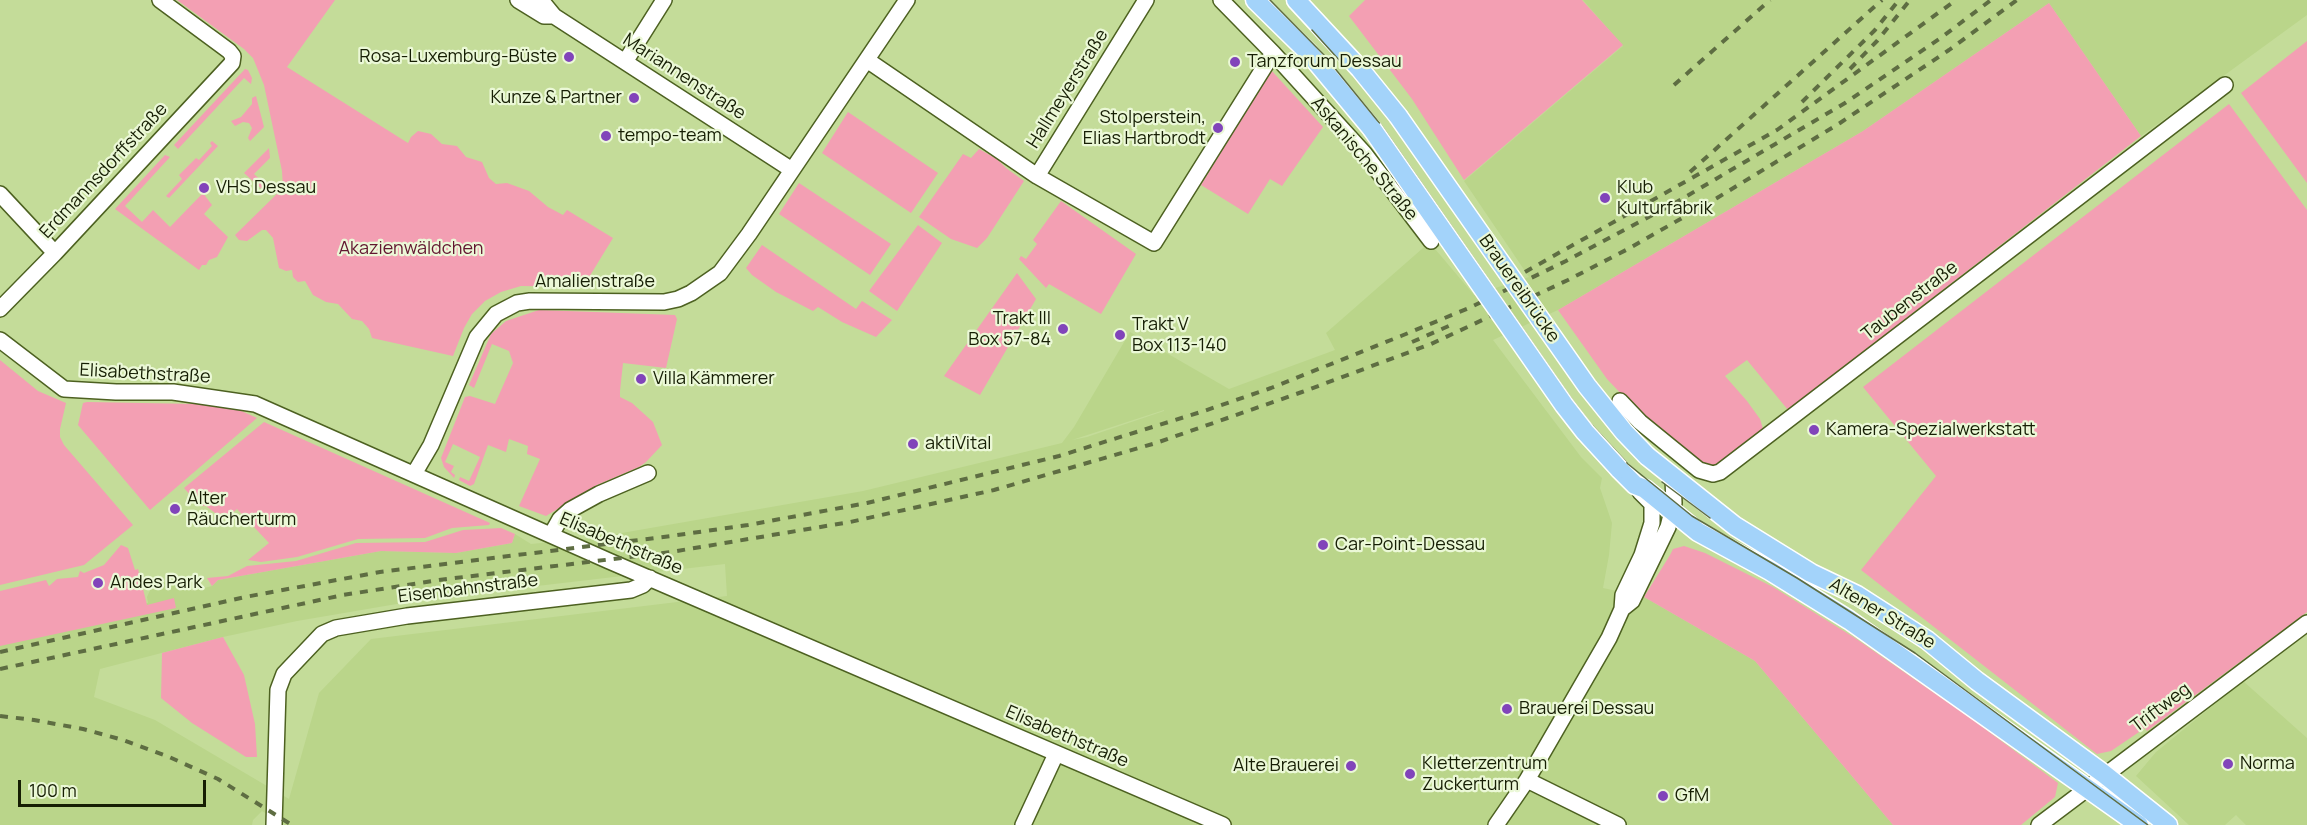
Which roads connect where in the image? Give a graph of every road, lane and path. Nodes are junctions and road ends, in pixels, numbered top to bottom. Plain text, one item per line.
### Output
1 (160, 0) edge
2 (518, 0) edge
3 (538, 0) edge
4 (664, 0) edge
5 (907, 0) edge
6 (1146, 0) edge
7 (1221, 0) edge
8 (1255, 0) edge
9 (1296, 0) edge
10 (554, 16) junction
11 (1273, 53) junction
12 (867, 60) junction
13 (625, 62) junction
14 (2225, 85) dead end
15 (1372, 129) joint
16 (792, 170) junction
17 (1037, 176) junction
18 (0, 194) edge
19 (1431, 242) dead end
20 (55, 253) junction
21 (0, 309) edge
22 (0, 340) edge
23 (1620, 400) dead end
24 (1647, 456) joint
25 (1619, 469) joint
26 (648, 473) dead end
27 (414, 474) junction
28 (1673, 479) junction
29 (1635, 485) junction
30 (1672, 511) junction
31 (551, 535) junction
32 (650, 578) junction
33 (1622, 609) junction
34 (2307, 623) edge
35 (1056, 754) junction
36 (2104, 774) junction
37 (1527, 780) junction
38 (2087, 787) junction
39 (274, 825) edge
40 (1023, 825) edge
41 (1223, 825) edge
42 (1497, 825) edge
43 (1618, 825) edge
44 (2039, 825) edge
45 (2139, 825) edge
46 (2168, 825) edge

1 - 20 street, Erdmannsdorffstraße
2 - 10 street, Mariannenstraße
3 - 10 street, Mariannenstraße
4 - 13 street
5 - 12 street, Amalienstraße
6 - 17 street, Hallmeyerstraße
7 - 11 street, Askanische Straße
8 - 15 main road, Askanische Straße
9 - 24 main road, Brauereibrücke, bridge
10 - 13 street, Mariannenstraße
11 - 17 street
11 - 19 street, Askanische Straße
12 - 16 street, Amalienstraße
12 - 17 street, Hallmeyerstraße
13 - 16 street, Mariannenstraße
14 - 23 street, Taubenstraße
15 - 25 main road, Brauereibrücke, bridge
16 - 27 street, Amalienstraße
18 - 20 street
20 - 21 street, Erdmannsdorffstraße
22 - 27 street, Elisabethstraße
24 - 28 main road, Altener Straße
25 - 29 main road, Altener Straße
26 - 31 street
27 - 31 street, Elisabethstraße
28 - 30 street
28 - 36 main road, Altener Straße
29 - 30 main road, Altener Straße
29 - 33 street
30 - 33 street
30 - 38 main road, Altener Straße
31 - 32 street, Elisabethstraße
32 - 35 street, Elisabethstraße
32 - 39 street, Eisenbahnstraße
33 - 37 street
34 - 36 street, Triftweg
35 - 40 street
35 - 41 street, Elisabethstraße
36 - 38 street, Triftweg
36 - 46 main road, Altener Straße
37 - 42 street
37 - 43 street
38 - 44 street, Triftweg
38 - 45 main road, Altener Straße

